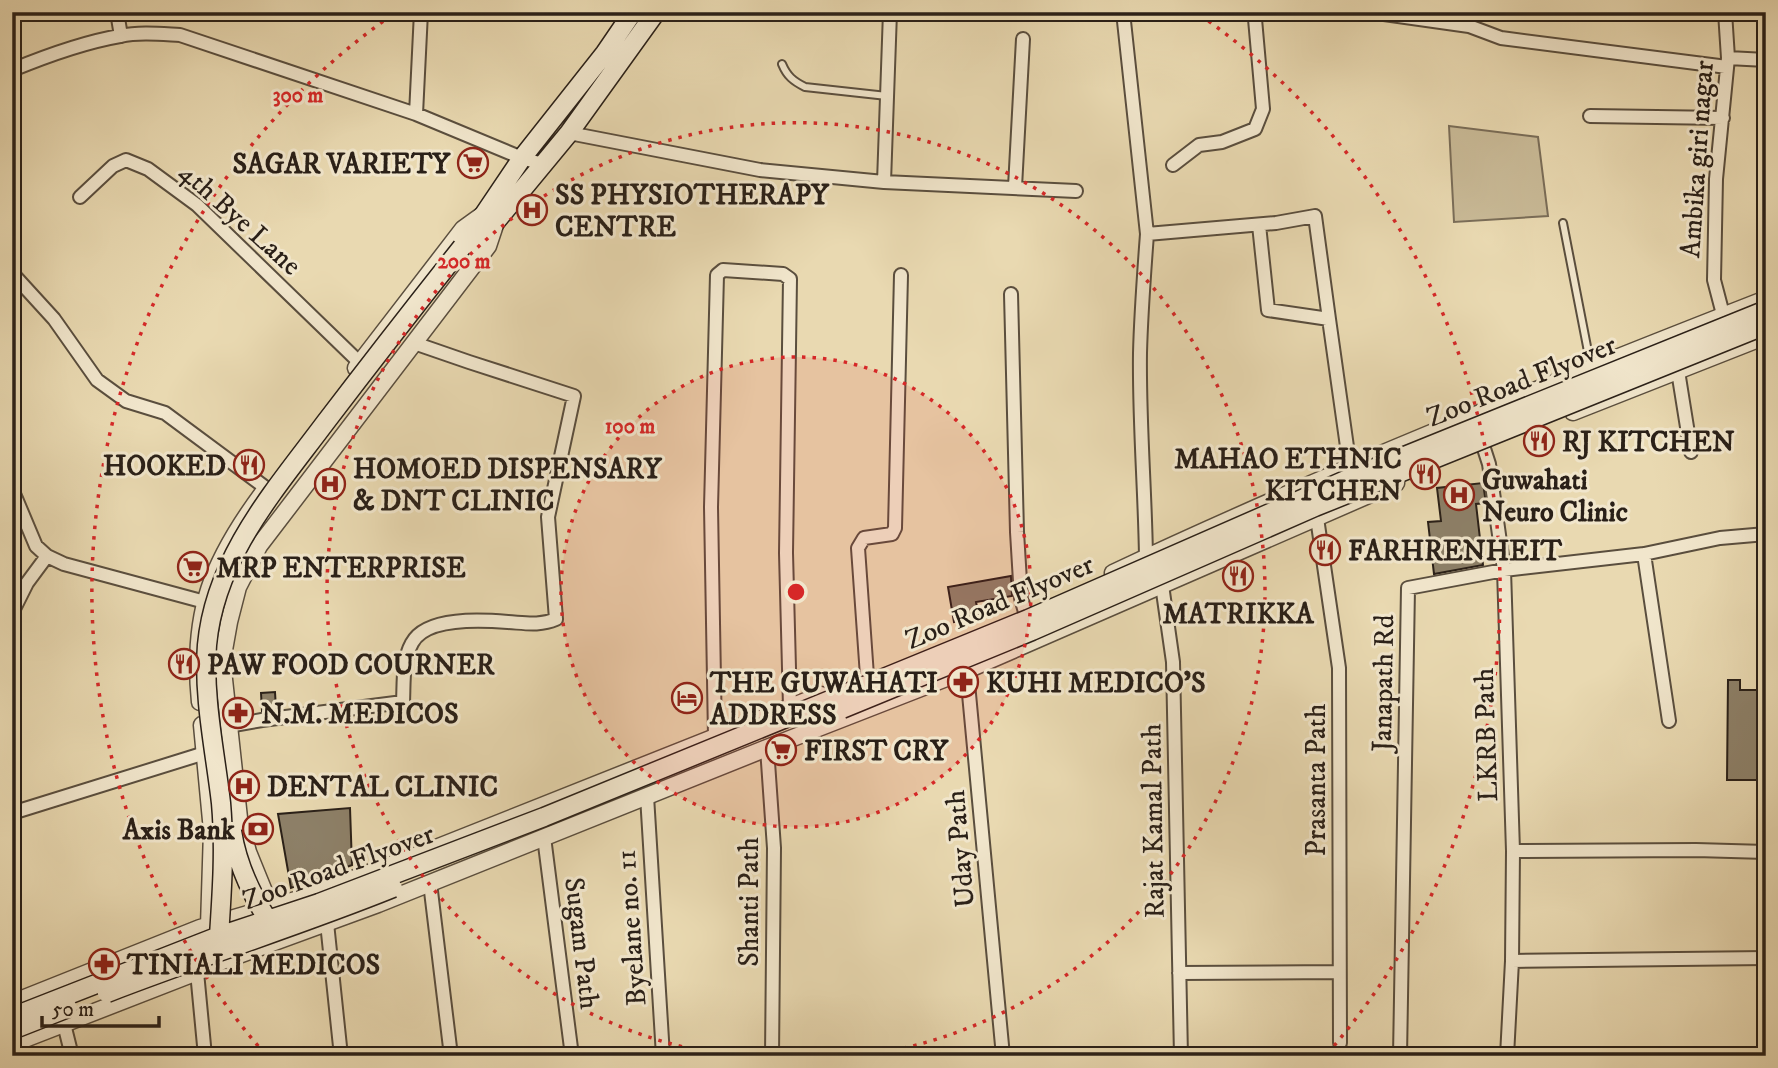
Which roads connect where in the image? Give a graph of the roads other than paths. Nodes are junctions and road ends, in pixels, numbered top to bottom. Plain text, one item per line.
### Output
1 (117, 12) edge
2 (421, 12) edge
3 (634, 12) edge
4 (656, 12) edge
5 (890, 12) edge
6 (1123, 12) edge
7 (1253, 12) edge
8 (1348, 12) edge
9 (1725, 12) edge
10 (121, 36) junction
11 (1023, 39) dead end
12 (1766, 60) edge
13 (1728, 62) junction
14 (782, 64) dead end
15 (12, 70) edge
16 (887, 96) junction
17 (416, 114) junction
18 (1590, 116) dead end
19 (1723, 118) junction
20 (569, 133) junction
21 (522, 158) junction
22 (542, 164) junction
23 (1172, 166) dead end
24 (884, 182) junction
25 (1015, 187) junction
26 (1076, 191) dead end
27 (80, 197) dead end
28 (490, 217) junction
29 (1563, 223) dead end
30 (1259, 225) junction
31 (1147, 234) junction
32 (465, 250) junction
33 (12, 273) edge
34 (901, 275) dead end
35 (1011, 294) dead end
36 (1766, 299) edge
37 (1766, 310) edge
38 (1723, 316) junction
39 (1329, 319) junction
40 (1766, 324) edge
41 (1766, 336) edge
42 (414, 343) junction
43 (1733, 349) junction
44 (360, 363) junction
45 (1591, 369) junction
46 (1678, 371) junction
47 (1473, 417) junction
48 (1484, 447) junction
49 (1691, 452) dead end
50 (1350, 468) junction
51 (266, 488) junction
52 (12, 489) edge
53 (1317, 518) junction
54 (1766, 534) edge
55 (1644, 554) junction
56 (47, 556) junction
57 (1146, 557) junction
58 (1504, 570) junction
59 (1162, 585) junction
60 (205, 602) junction
61 (1025, 612) junction
62 (12, 613) edge
63 (964, 637) junction
64 (967, 670) junction
65 (867, 676) junction
66 (790, 707) junction
67 (1669, 721) dead end
68 (228, 726) junction
69 (715, 737) junction
70 (767, 748) junction
71 (205, 753) junction
72 (647, 796) junction
73 (12, 813) edge
74 (544, 837) junction
75 (1513, 851) junction
76 (1766, 852) edge
77 (430, 883) junction
78 (269, 914) junction
79 (327, 923) junction
80 (214, 931) junction
81 (284, 939) junction
82 (1766, 958) edge
83 (225, 960) junction
84 (1512, 961) junction
85 (197, 972) junction
86 (1339, 972) junction
87 (1179, 973) junction
88 (12, 1003) edge
89 (12, 1017) edge
90 (64, 1024) junction
91 (12, 1030) edge
92 (1340, 1043) dead end
93 (12, 1044) edge
94 (72, 1056) edge
95 (205, 1056) edge
96 (341, 1056) edge
97 (451, 1056) edge
98 (572, 1056) edge
99 (663, 1056) edge
100 (772, 1056) edge
101 (1003, 1056) edge
102 (1181, 1056) edge
103 (1400, 1056) edge
104 (1507, 1056) edge

1 - 10 street
2 - 17 street
3 - 21 main road
4 - 20 main road
5 - 16 street
6 - 31 street
7 - 23 street
8 - 13 street
9 - 13 street, Ambika giri nagar
10 - 15 street
10 - 17 street
11 - 25 street
12 - 13 street
13 - 19 street, Ambika giri nagar
14 - 16 lane
16 - 24 street
17 - 21 street
18 - 19 street
19 - 38 street, Ambika giri nagar
20 - 22 main road
20 - 24 street
21 - 22 street
21 - 28 main road
22 - 28 main road
24 - 25 street
25 - 26 street
27 - 44 street, 4th Bye Lane
28 - 32 main road
28 - 42 street
28 - 44 street
29 - 45 lane
30 - 31 street
30 - 39 street
30 - 39 street
31 - 57 street
32 - 78 main road, bridge
32 - 80 main road, bridge
33 - 51 street
34 - 65 street
35 - 61 street
36 - 38 street
37 - 78 main road, Zoo Road Flyover, bridge
38 - 43 street, Ambika giri nagar
38 - 45 street
39 - 50 street
40 - 91 main road, Zoo Road Flyover, bridge
41 - 43 street
42 - 68 street
42 - 68 street
43 - 46 street
44 - 51 street
45 - 47 street
46 - 48 street
46 - 49 street
47 - 48 street, LKRB Path
47 - 50 street
48 - 53 street
48 - 58 street, LKRB Path
50 - 57 street
51 - 60 street
52 - 56 street
53 - 59 street
53 - 86 street, Prasanta Path
54 - 55 street, Janapath Rd
55 - 58 street, Janapath Rd
55 - 67 street
56 - 60 street
56 - 62 street
57 - 61 street
58 - 75 street, LKRB Path
58 - 103 street, Janapath Rd
59 - 64 street
59 - 87 street, Rajat Kamal Path
60 - 71 street
61 - 63 street
63 - 64 street, Uday Path
63 - 65 street
64 - 70 street
64 - 101 street, Uday Path
65 - 66 street
66 - 69 street
66 - 69 street
68 - 78 street
69 - 78 street
70 - 72 street
70 - 100 street, Shanti Path
71 - 73 street
71 - 80 street
72 - 74 street
72 - 99 street, Byelane no. 11
74 - 77 street
74 - 98 street, Sugam Path
75 - 76 street
75 - 84 street, LKRB Path
77 - 79 street
77 - 97 street
78 - 80 main road, Zoo Road Flyover, bridge
78 - 81 street
79 - 81 street
79 - 96 street
80 - 83 street
80 - 88 street
80 - 89 main road, Zoo Road Flyover, bridge
81 - 83 street
82 - 84 street
83 - 85 street
84 - 104 street, LKRB Path
85 - 90 street
85 - 95 street
86 - 87 street
86 - 92 street, Prasanta Path
87 - 102 street, Rajat Kamal Path
90 - 93 street
90 - 94 street

